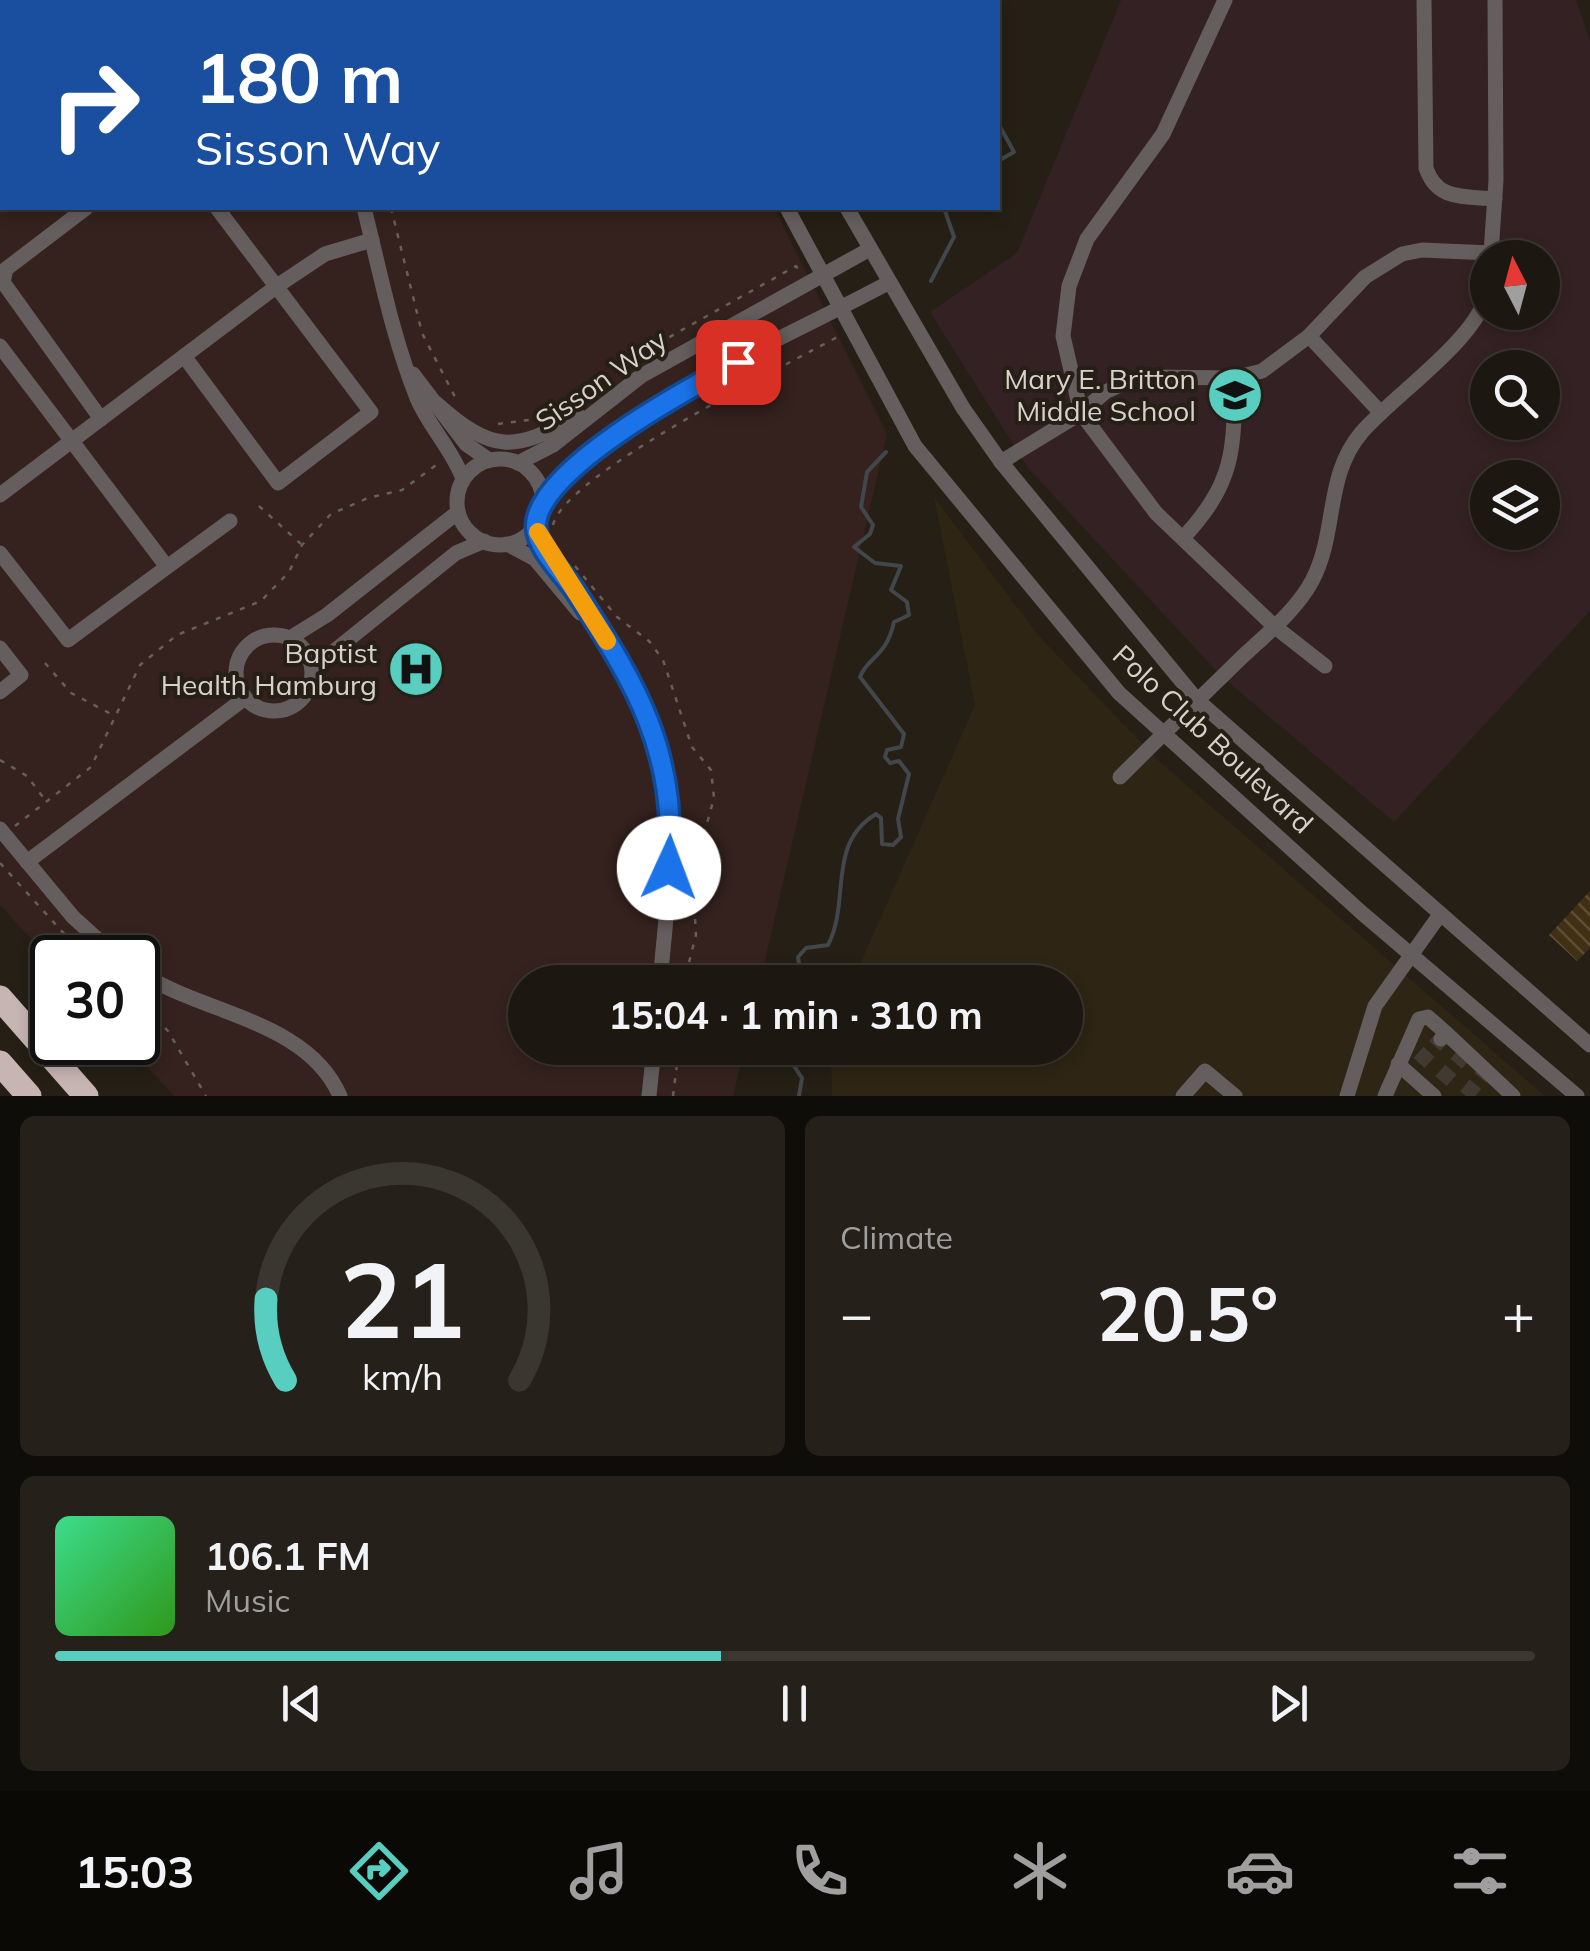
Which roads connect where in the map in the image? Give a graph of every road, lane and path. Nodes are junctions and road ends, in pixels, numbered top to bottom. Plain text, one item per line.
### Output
1 (1226, 0) edge
2 (1424, 0) edge
3 (1495, 0) edge
4 (1495, 199) junction
5 (83, 210) edge
6 (219, 210) edge
7 (364, 210) edge
8 (391, 210) edge
9 (788, 210) edge
10 (847, 210) edge
11 (372, 240) junction
12 (1492, 240) edge
13 (870, 249) junction
14 (1470, 253) edge
15 (822, 275) junction
16 (888, 282) junction
17 (808, 284) junction
18 (277, 286) junction
19 (834, 312) junction
20 (1470, 325) edge
21 (1308, 336) junction
22 (0, 346) edge
23 (184, 356) junction
24 (406, 364) junction
25 (641, 376) junction
26 (1234, 378) junction
27 (436, 403) junction
28 (462, 408) dead end
29 (1381, 412) junction
30 (1081, 413) junction
31 (102, 418) junction
32 (490, 422) dead end
33 (71, 442) junction
34 (450, 454) dead end
35 (489, 460) junction
36 (1001, 462) junction
37 (518, 463) junction
38 (463, 479) junction
39 (0, 495) edge
40 (543, 500) junction
41 (260, 506) dead end
42 (458, 512) junction
43 (230, 521) dead end
44 (536, 526) junction
45 (556, 536) dead end
46 (1183, 538) junction
47 (484, 542) junction
48 (508, 544) junction
49 (302, 545) junction
50 (0, 553) edge
51 (568, 558) dead end
52 (167, 566) junction
53 (1274, 626) junction
54 (290, 638) junction
55 (610, 645) junction
56 (0, 648) edge
57 (45, 663) dead end
58 (1325, 666) dead end
59 (313, 668) junction
60 (0, 692) edge
61 (245, 698) junction
62 (1197, 700) junction
63 (116, 716) junction
64 (1164, 733) junction
65 (0, 760) edge
66 (1120, 777) dead end
67 (47, 802) junction
68 (6, 829) edge
69 (27, 862) junction
70 (0, 863) edge
71 (1439, 916) junction
72 (65, 935) edge
73 (93, 935) edge
74 (1409, 953) junction
75 (661, 965) edge
76 (688, 965) edge
77 (160, 983) edge
78 (0, 998) edge
79 (160, 1023) edge
80 (1590, 1046) edge
81 (0, 1063) edge
82 (653, 1065) edge
83 (677, 1065) edge
84 (1409, 1067) junction
85 (1435, 1090) edge
86 (1502, 1093) edge
87 (28, 1096) edge
88 (86, 1096) edge
89 (206, 1096) edge
90 (340, 1096) edge
91 (650, 1096) edge
92 (673, 1096) edge
93 (1184, 1096) edge
94 (1235, 1096) edge
95 (1347, 1096) edge
96 (1385, 1096) edge
97 (1578, 1096) edge

1 - 30 street
2 - 4 street
3 - 4 street
4 - 12 street
5 - 31 street
6 - 18 street
7 - 11 street
8 - 28 path
9 - 15 street, Polo Club Boulevard
10 - 13 street, Polo Club Boulevard
11 - 18 street
11 - 24 street
13 - 15 street, Sisson Way
13 - 16 street, Polo Club Boulevard
14 - 21 street
15 - 17 street, Sisson Way
15 - 19 street, Polo Club Boulevard
16 - 19 street, Sisson Way
16 - 36 street, Polo Club Boulevard
17 - 25 street, Sisson Way
17 - 32 path
18 - 23 street
18 - 23 street
19 - 40 street, Sisson Way
19 - 45 path
19 - 64 street, Polo Club Boulevard
20 - 29 street
21 - 26 street
21 - 29 street
22 - 33 street
23 - 31 street
24 - 27 street
24 - 38 street
25 - 27 street
25 - 37 street, Sisson Way
26 - 30 street
26 - 46 street
27 - 35 street
29 - 53 street
30 - 36 street
30 - 46 street
31 - 33 street
33 - 39 street
33 - 52 street
34 - 49 path
35 - 37 street
35 - 38 street
36 - 62 street, Polo Club Boulevard
37 - 40 street
38 - 42 street
40 - 44 street
41 - 49 path
42 - 47 street
42 - 54 street
43 - 52 street
44 - 48 street
44 - 55 street
46 - 53 street
47 - 48 street
47 - 59 street
48 - 55 street
49 - 63 path
50 - 52 street
51 - 76 path
53 - 58 street
53 - 62 street
54 - 59 street
54 - 61 street
55 - 75 street
56 - 60 street
57 - 63 path
59 - 61 street
61 - 69 street
62 - 64 street
62 - 71 street, Polo Club Boulevard
63 - 67 path
64 - 66 street
64 - 74 street, Polo Club Boulevard
65 - 67 path
67 - 68 path
68 - 69 street
69 - 73 street
70 - 72 path
71 - 74 street
71 - 80 street, Polo Club Boulevard
74 - 95 street
74 - 97 street, Polo Club Boulevard
77 - 90 street
78 - 88 highway
79 - 89 path
81 - 87 highway
82 - 91 street
83 - 92 path
84 - 85 street
84 - 86 street
84 - 96 street
93 - 94 street

